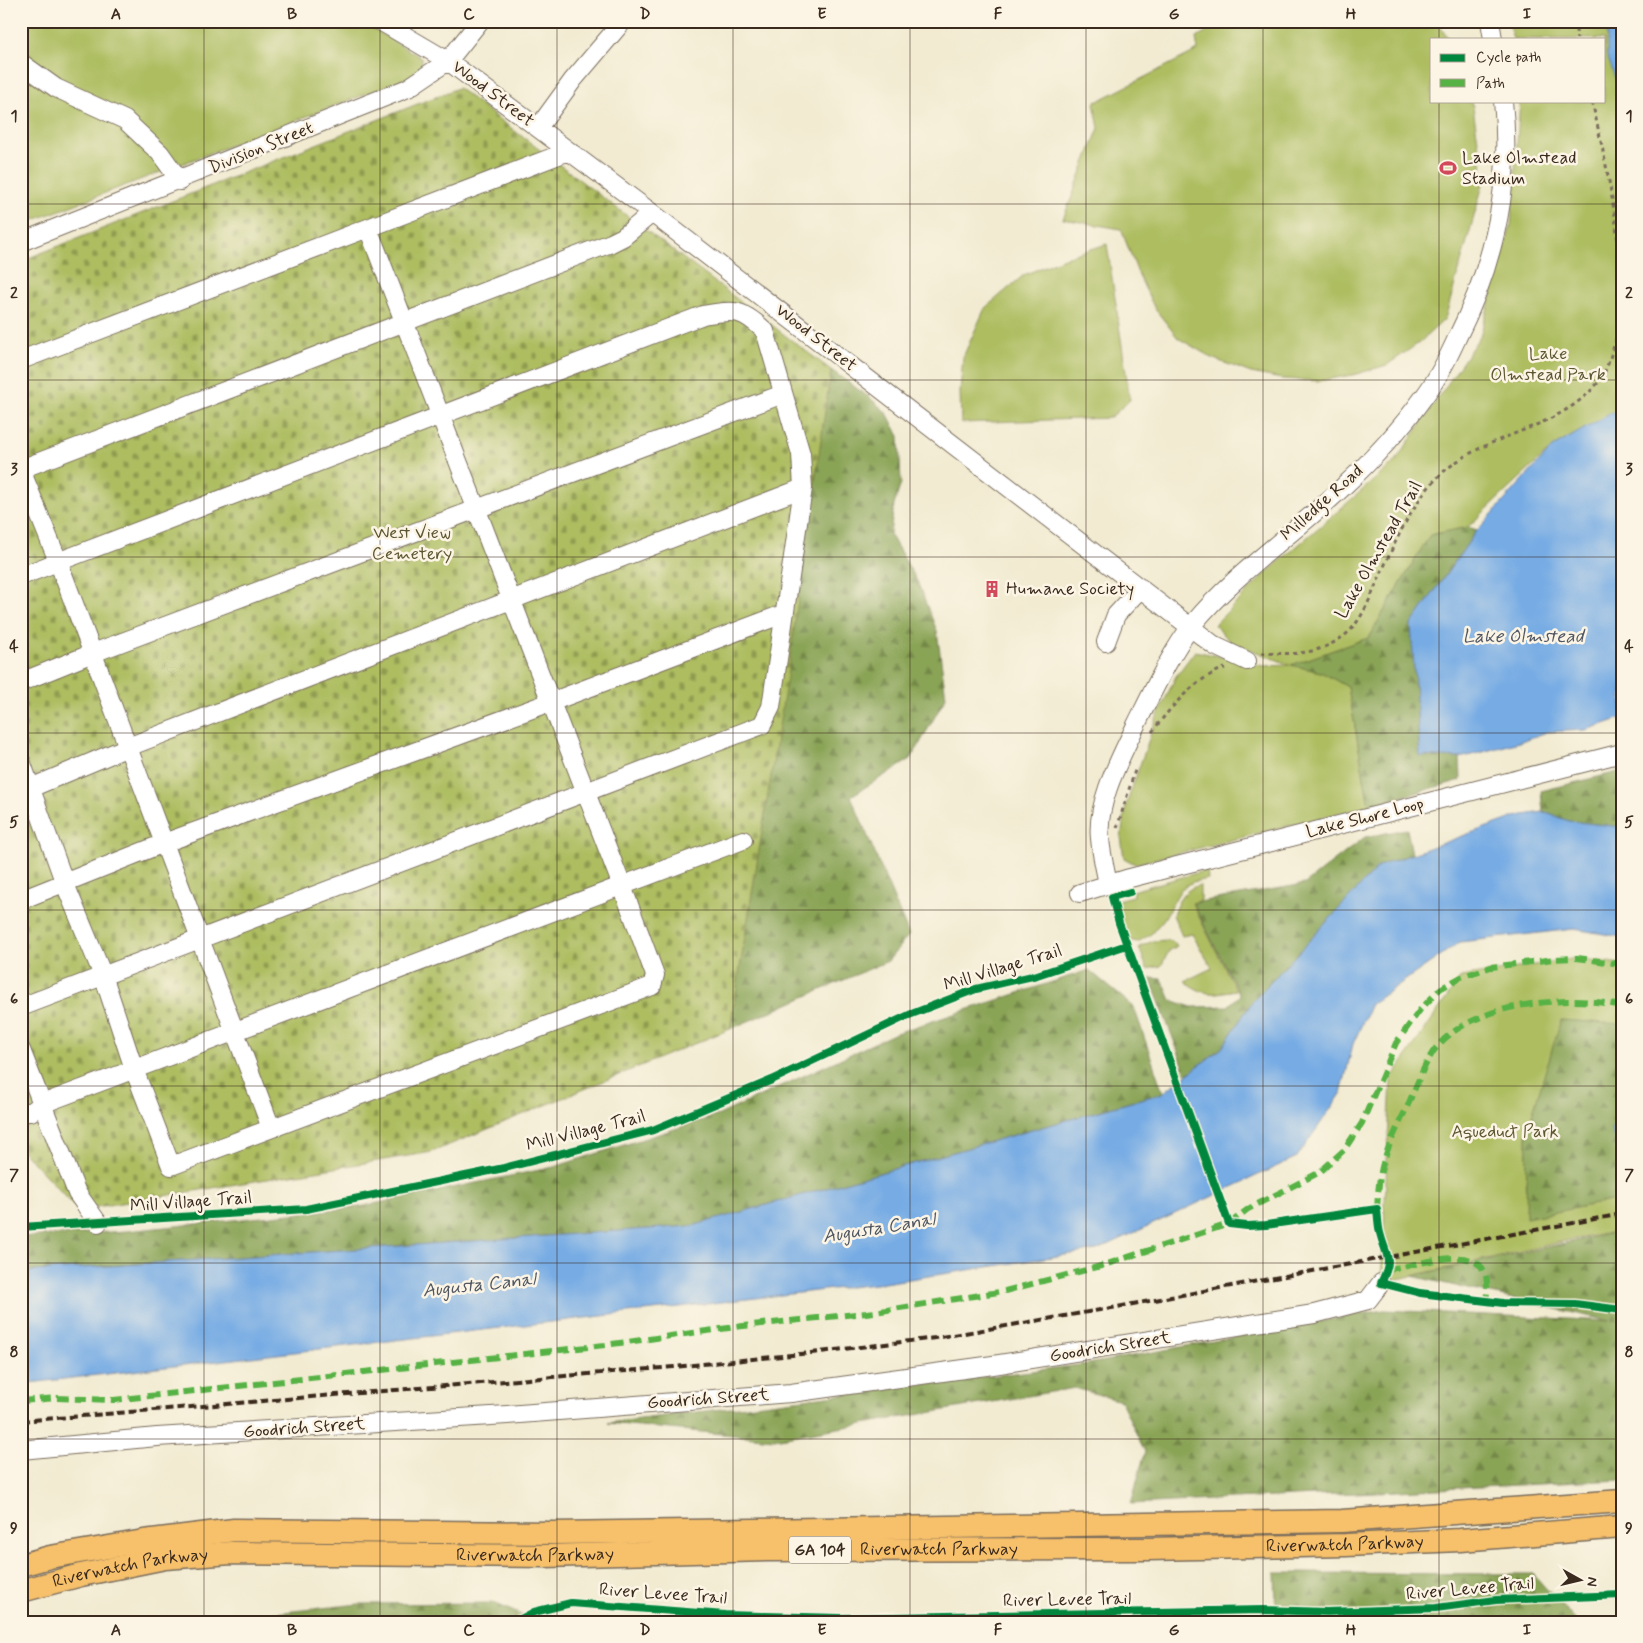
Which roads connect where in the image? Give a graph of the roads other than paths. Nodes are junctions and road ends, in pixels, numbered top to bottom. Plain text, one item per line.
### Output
1 (380, 21) edge
2 (480, 21) edge
3 (623, 21) edge
4 (1490, 21) edge
5 (1493, 38) edge
6 (448, 61) junction
7 (21, 63) edge
8 (1503, 102) edge
9 (538, 128) junction
10 (569, 151) junction
11 (180, 180) junction
12 (652, 213) junction
13 (368, 228) junction
14 (21, 242) edge
15 (406, 323) junction
16 (21, 360) edge
17 (783, 394) junction
18 (441, 417) junction
19 (21, 470) edge
20 (803, 488) junction
21 (477, 509) junction
22 (58, 561) junction
23 (21, 576) edge
24 (1141, 588) junction
25 (512, 599) junction
26 (783, 614) junction
27 (1191, 627) junction
28 (1106, 642) dead end
29 (93, 653) junction
30 (1254, 657) road end
31 (21, 682) edge
32 (551, 702) junction
33 (128, 748) junction
34 (1622, 753) edge
35 (21, 761) edge
36 (26, 790) edge
37 (585, 792) junction
38 (743, 840) dead end
39 (164, 843) junction
40 (65, 884) junction
41 (1108, 884) junction
42 (622, 886) junction
43 (1080, 893) dead end
44 (21, 900) edge
45 (200, 940) junction
46 (104, 978) junction
47 (21, 1007) edge
48 (235, 1031) junction
49 (21, 1050) edge
50 (134, 1069) junction
51 (42, 1104) junction
52 (21, 1112) edge
53 (271, 1128) junction
54 (98, 1223) dead end
55 (1381, 1283) dead end
56 (21, 1450) edge
57 (1622, 1501) edge
58 (1622, 1528) edge
59 (21, 1564) edge
60 (21, 1591) edge

1 - 6 street, Wood Street
2 - 6 street, Division Street
3 - 9 street
4 - 5 street
6 - 9 street, Wood Street
6 - 11 street, Division Street
7 - 11 street
8 - 27 street, Milledge Road
9 - 10 street, Wood Street
10 - 12 street, Wood Street
10 - 13 street
11 - 14 street, Division Street
12 - 15 street
12 - 24 street, Wood Street
13 - 15 street
13 - 16 street
15 - 18 street
15 - 19 street
17 - 18 street
17 - 20 street
17 - 21 street
18 - 21 street
18 - 22 street
19 - 22 street
20 - 25 street
20 - 26 street
21 - 25 street
21 - 29 street
22 - 23 street
22 - 29 street
24 - 27 street, Wood Street
24 - 28 street
25 - 32 street
25 - 33 street
26 - 32 street
26 - 37 street
27 - 30 street, Wood Street
27 - 41 street, Milledge Road
29 - 31 street
29 - 33 street
32 - 37 street
32 - 39 street
33 - 36 street
33 - 39 street
34 - 41 street, Lake Shore Loop
35 - 36 street
36 - 40 street
37 - 42 street
37 - 45 street
38 - 42 street
39 - 40 street
39 - 45 street
40 - 44 street
40 - 46 street
41 - 43 street, Lake Shore Loop
42 - 48 street
42 - 53 street
45 - 46 street
45 - 48 street
46 - 47 street
46 - 50 street
48 - 50 street
48 - 53 street
49 - 51 street
50 - 51 street
50 - 53 street
51 - 52 street
51 - 54 street
55 - 56 street, Goodrich Street
57 - 59 main road, Riverwatch Parkway / GA 104
58 - 60 main road, Riverwatch Parkway / GA 104

